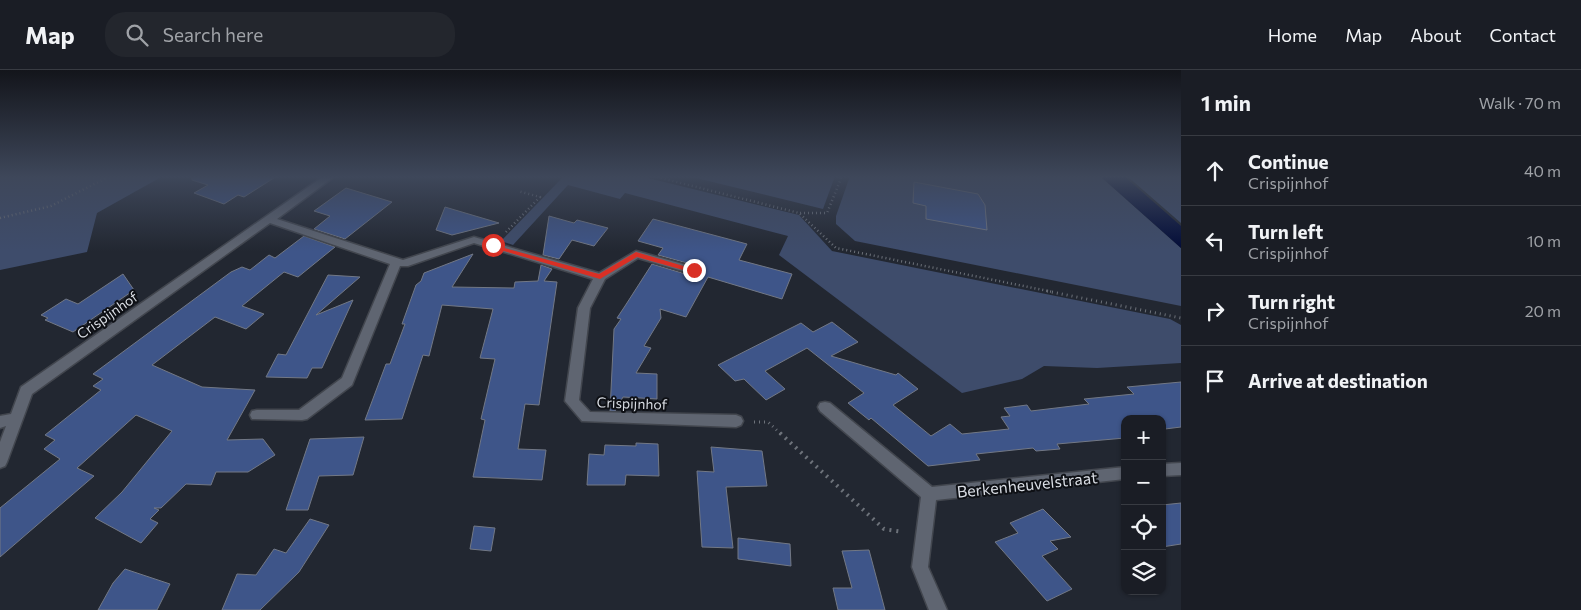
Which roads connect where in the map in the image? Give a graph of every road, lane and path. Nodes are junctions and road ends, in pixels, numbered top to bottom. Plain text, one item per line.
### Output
1 (60, 201) edge
2 (294, 201) edge
3 (537, 201) edge
4 (752, 201) edge
5 (832, 201) edge
6 (799, 213) junction
7 (0, 218) edge
8 (268, 219) junction
9 (493, 245) junction
10 (396, 262) junction
11 (694, 270) dead end
12 (600, 277) junction
13 (1181, 318) edge
14 (825, 407) dead end
15 (257, 415) dead end
16 (15, 418) junction
17 (736, 421) joint
18 (0, 422) edge
19 (0, 462) edge
20 (1181, 469) edge
21 (1166, 470) edge
22 (1121, 473) edge
23 (929, 494) junction
24 (923, 536) junction
25 (938, 610) edge

1 - 7 path
2 - 8 street, Crispijnhof
3 - 9 path
4 - 6 path
5 - 6 path
6 - 13 path
8 - 10 street
8 - 16 street, Crispijnhof
9 - 10 street
9 - 12 street
10 - 15 street
11 - 12 street
12 - 17 street, Crispijnhof
14 - 23 street
16 - 18 street
16 - 19 street, Crispijnhof
17 - 24 path
20 - 21 street
22 - 23 street, Berkenheuvelstraat
23 - 24 street
24 - 25 street

